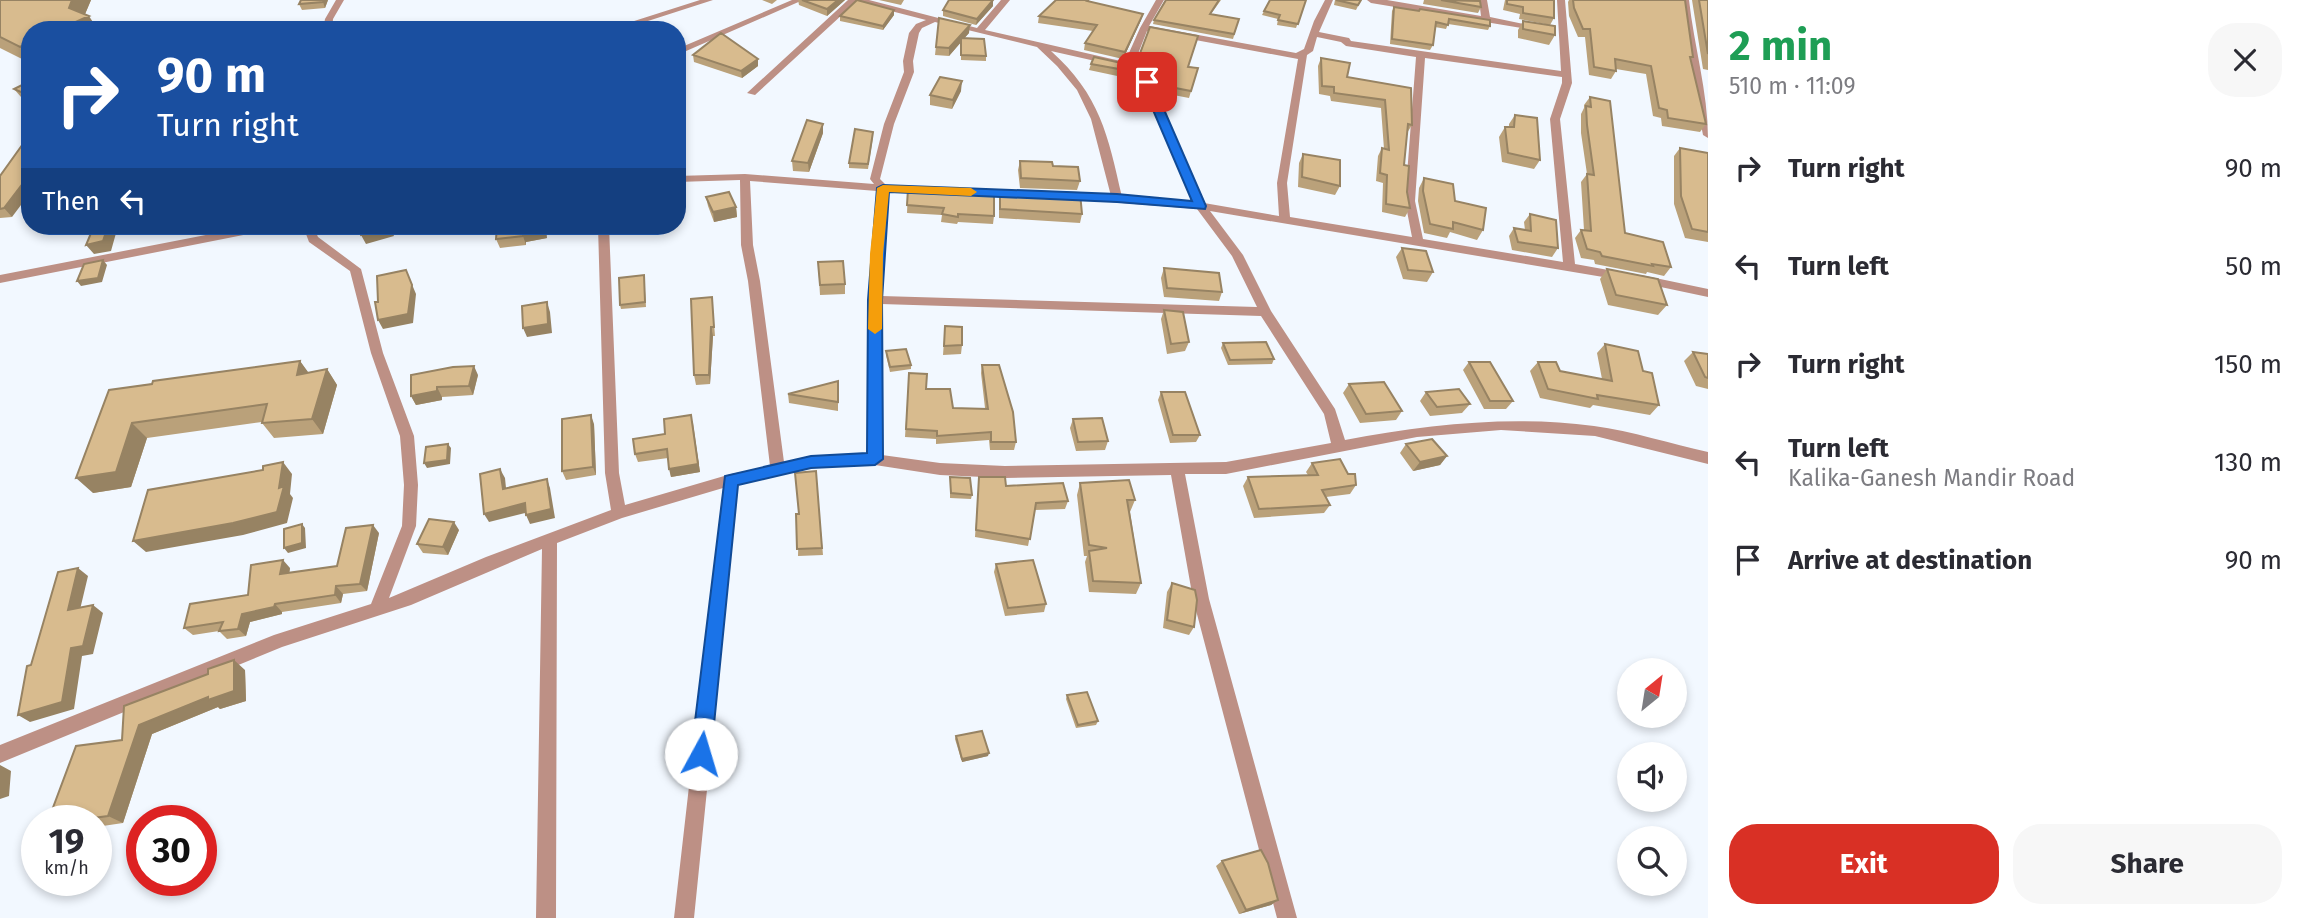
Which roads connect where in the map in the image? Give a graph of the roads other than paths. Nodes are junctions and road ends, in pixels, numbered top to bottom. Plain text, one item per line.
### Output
1 (340, 0) edge
2 (709, 0) edge
3 (799, 0) edge
4 (853, 0) edge
5 (859, 0) edge
6 (1006, 0) edge
7 (1160, 0) edge
8 (1329, 0) edge
9 (1371, 0) edge
10 (1483, 0) edge
11 (1561, 0) edge
12 (1685, 0) edge
13 (935, 19) junction
14 (1486, 19) junction
15 (329, 21) edge
16 (640, 21) edge
17 (1144, 28) junction
18 (979, 31) junction
19 (1563, 32) junction
20 (1314, 34) junction
21 (1039, 44) junction
22 (686, 48) edge
23 (1303, 55) junction
24 (1421, 55) junction
25 (1129, 64) junction
26 (1567, 75) junction
27 (752, 93) dead end
28 (1708, 135) edge
29 (745, 177) junction
30 (686, 179) edge
31 (883, 188) junction
32 (1034, 195) edge
33 (1048, 195) edge
34 (1117, 198) junction
35 (1200, 206) junction
36 (1285, 219) junction
37 (223, 235) edge
38 (311, 235) edge
39 (603, 235) edge
40 (1418, 241) junction
41 (1569, 266) junction
42 (0, 279) edge
43 (1708, 293) edge
44 (875, 300) junction
45 (1265, 312) junction
46 (1339, 445) junction
47 (1708, 458) edge
48 (875, 459) junction
49 (778, 470) junction
50 (1177, 470) junction
51 (731, 480) junction
52 (619, 513) junction
53 (550, 540) junction
54 (378, 607) junction
55 (0, 754) edge
56 (546, 918) edge
57 (684, 918) edge
58 (1287, 918) edge

1 - 15 street
2 - 16 street
3 - 22 street
4 - 27 street
5 - 13 street
6 - 18 street
7 - 17 street
8 - 20 street
9 - 14 street
10 - 14 street
11 - 19 street
12 - 28 street
13 - 18 street
13 - 31 street
14 - 19 street
17 - 23 street
17 - 25 street
18 - 21 street
19 - 26 street
20 - 23 street
20 - 24 street
21 - 25 street
21 - 34 street
23 - 36 street
24 - 26 street
24 - 40 street
25 - 35 street
26 - 41 street
29 - 30 street
29 - 31 street
29 - 49 street
31 - 32 street
31 - 44 street
33 - 34 street
34 - 35 street
35 - 36 street
35 - 45 street
36 - 40 street
37 - 42 street
38 - 54 street
39 - 52 street
40 - 41 street
41 - 43 street
44 - 45 street
44 - 48 street
45 - 46 street
46 - 47 street
46 - 50 street
48 - 49 street
48 - 50 street
49 - 51 street
50 - 58 street
51 - 52 street
51 - 57 street
52 - 53 street
53 - 54 street
53 - 56 street
54 - 55 street

